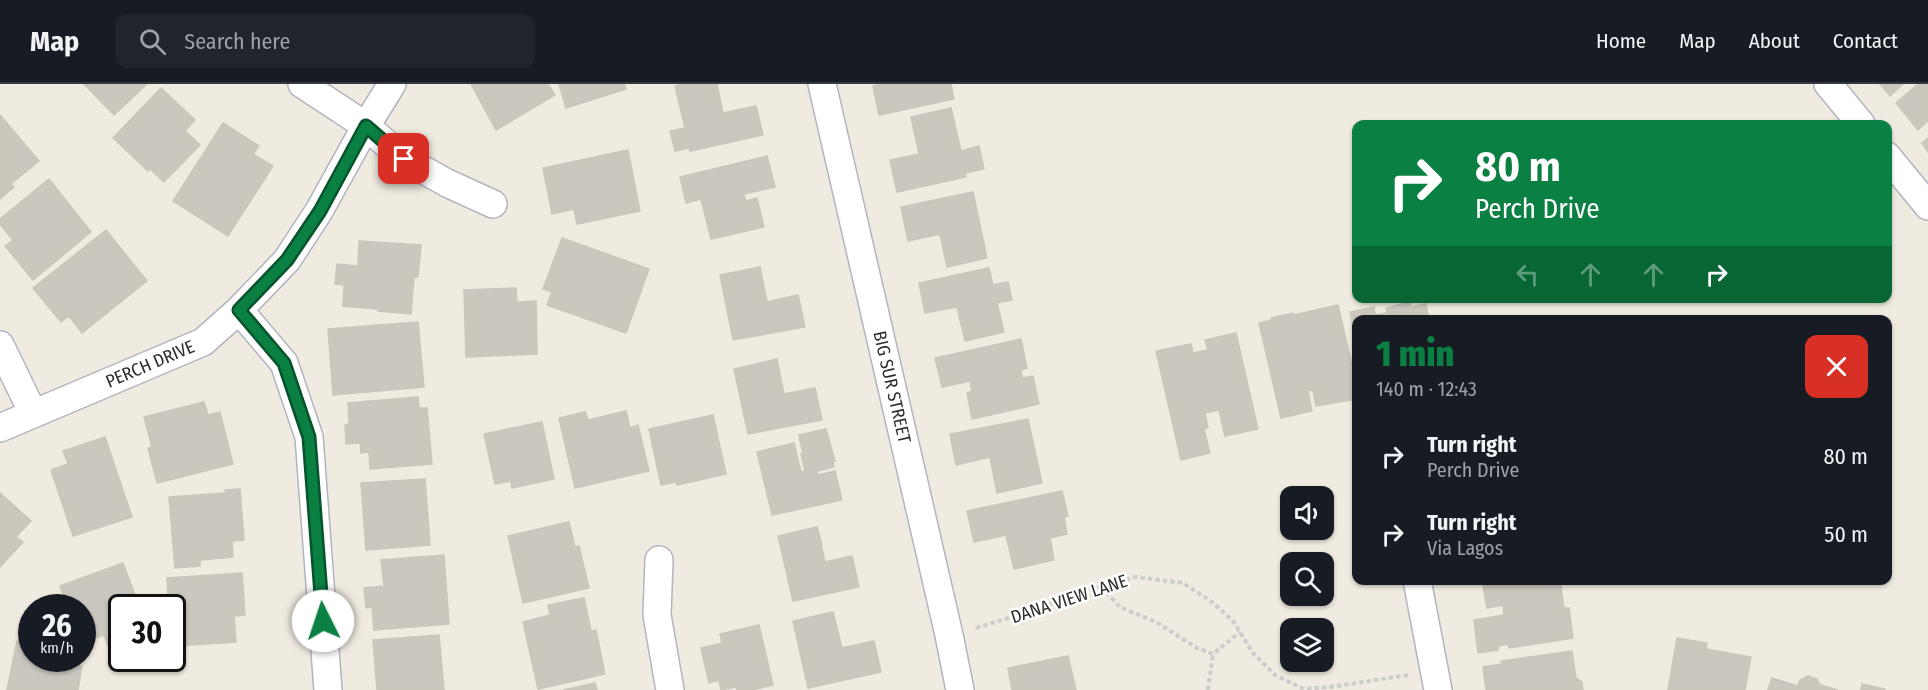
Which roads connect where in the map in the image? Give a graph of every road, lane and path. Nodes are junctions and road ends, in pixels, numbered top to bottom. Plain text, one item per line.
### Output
1 (303, 84) edge
2 (392, 84) edge
3 (822, 84) edge
4 (1828, 84) edge
5 (1858, 120) edge
6 (366, 126) junction
7 (1892, 162) edge
8 (493, 204) dead end
9 (1928, 206) edge
10 (239, 310) junction
11 (0, 345) edge
12 (33, 413) junction
13 (0, 428) edge
14 (659, 560) dead end
15 (1418, 585) edge
16 (1100, 587) junction
17 (1240, 632) junction
18 (949, 635) junction
19 (1213, 654) junction
20 (1436, 680) edge
21 (328, 690) edge
22 (669, 690) edge
23 (960, 690) edge
24 (1208, 690) edge

1 - 6 street
2 - 6 street, PERCH DRIVE
3 - 18 street, BIG SUR STREET
4 - 5 street
6 - 8 street
6 - 10 street, PERCH DRIVE
7 - 9 street
10 - 12 street, PERCH DRIVE
10 - 21 street
11 - 12 street
12 - 13 street, PERCH DRIVE
14 - 22 street
15 - 20 street
16 - 17 path, DANA VIEW LANE
16 - 18 path, DANA VIEW LANE
16 - 19 path
17 - 19 path
17 - 20 path, DANA VIEW LANE
18 - 23 street, BIG SUR STREET
19 - 24 path

